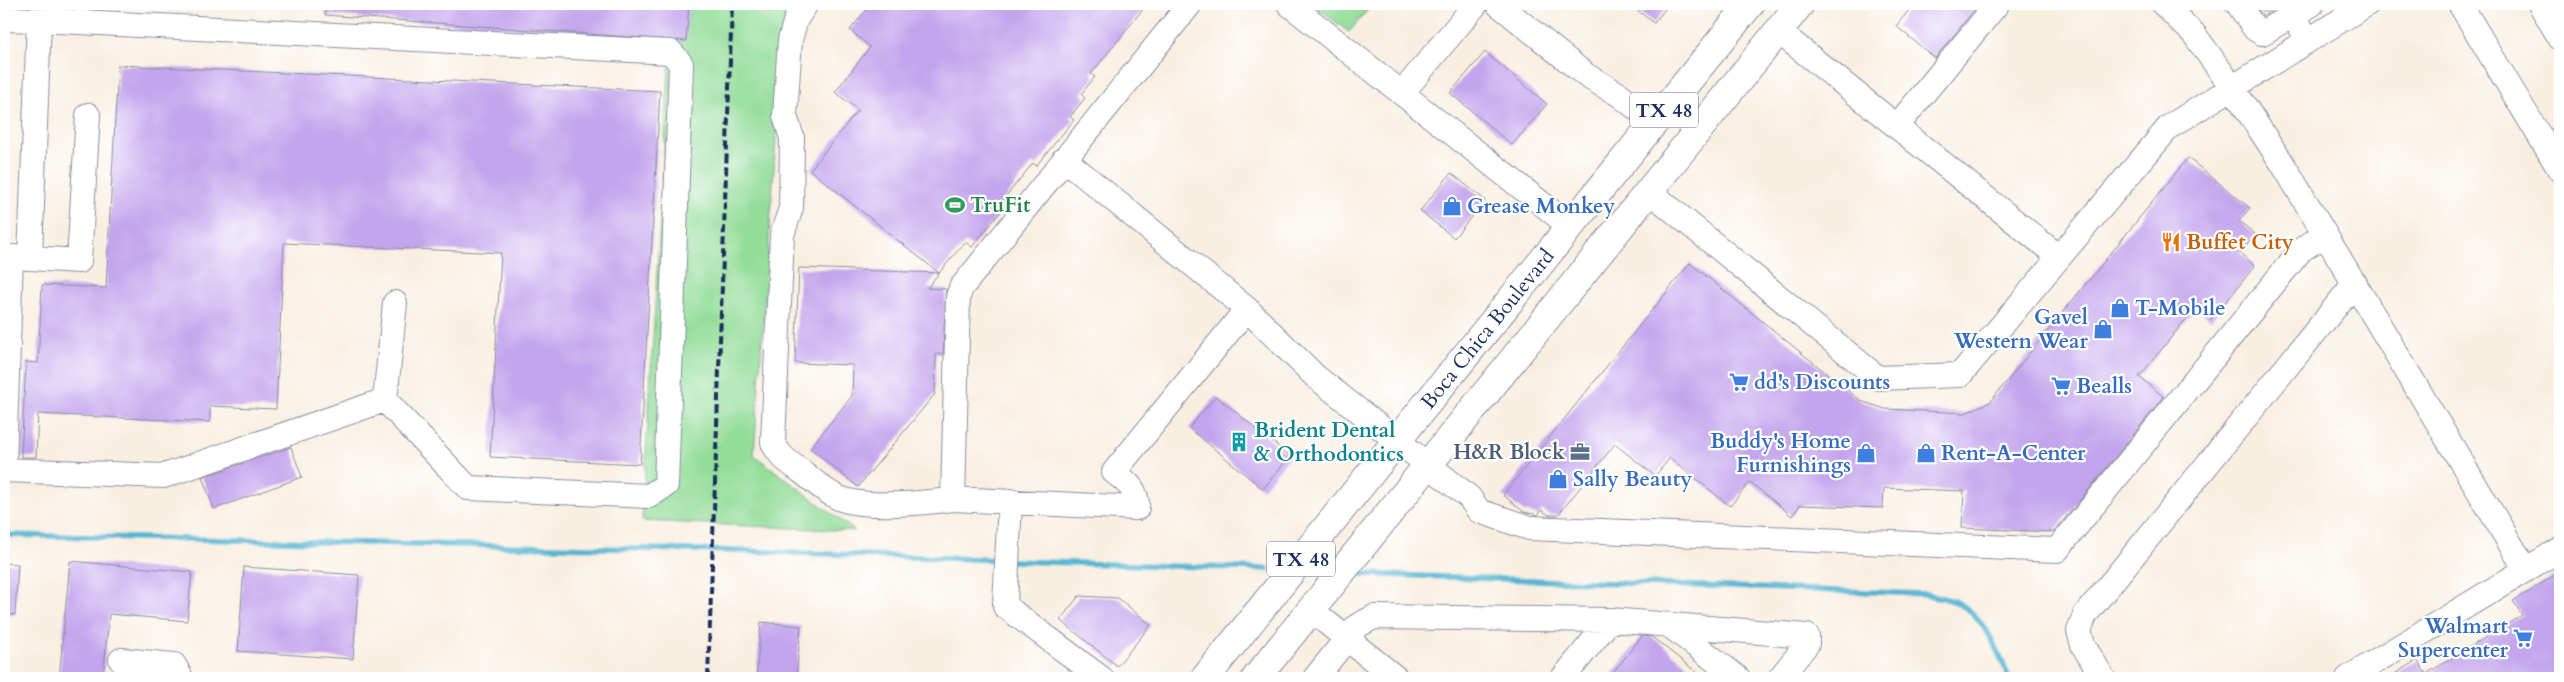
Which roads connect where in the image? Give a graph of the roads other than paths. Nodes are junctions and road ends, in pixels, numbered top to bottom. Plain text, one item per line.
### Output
1 (806, 4) edge
2 (1190, 4) edge
3 (1289, 4) edge
4 (1476, 4) edge
5 (1498, 4) edge
6 (1750, 4) edge
7 (1800, 4) edge
8 (1997, 4) edge
9 (2163, 4) edge
10 (2238, 4) edge
11 (2367, 4) edge
12 (2460, 4) edge
13 (2540, 4) edge
14 (2296, 8) edge
15 (4, 19) edge
16 (40, 20) junction
17 (1778, 31) junction
18 (2560, 38) edge
19 (2308, 40) junction
20 (2232, 87) junction
21 (1402, 93) junction
22 (88, 115) dead end
23 (1654, 122) junction
24 (1897, 126) junction
25 (1064, 159) junction
26 (2560, 170) edge
27 (1649, 190) junction
28 (1570, 226) junction
29 (2326, 234) junction
30 (2059, 257) junction
31 (30, 258) junction
32 (2356, 283) junction
33 (395, 303) dead end
34 (1247, 309) junction
35 (385, 400) junction
36 (1397, 440) junction
37 (4, 462) edge
38 (1428, 465) junction
39 (4, 470) edge
40 (953, 499) junction
41 (1010, 502) junction
42 (2560, 549) edge
43 (2526, 570) junction
44 (1311, 610) junction
45 (1610, 620) junction
46 (1669, 625) junction
47 (1347, 639) junction
48 (121, 660) dead end
49 (158, 671) edge
50 (181, 678) edge
51 (1101, 678) edge
52 (1204, 678) edge
53 (1256, 678) edge
54 (1315, 678) edge
55 (1396, 678) edge
56 (1563, 678) edge
57 (1738, 678) edge
58 (1780, 678) edge
59 (2103, 678) edge
60 (2348, 678) edge

1 - 40 street
2 - 25 street
3 - 21 street
4 - 21 street
5 - 23 street
6 - 23 main road, Boca Chica Boulevard / TX 48
7 - 17 main road, Boca Chica Boulevard / TX 48
8 - 24 street
9 - 20 street
10 - 14 street
11 - 19 street
12 - 26 street
13 - 18 street
14 - 19 street
15 - 16 street
16 - 31 street
16 - 35 street
17 - 24 street
17 - 27 main road, Boca Chica Boulevard / TX 48
19 - 20 street
20 - 29 street
20 - 30 street
21 - 28 street
22 - 31 street
23 - 28 main road, Boca Chica Boulevard / TX 48
24 - 30 street
25 - 34 street
25 - 40 street
27 - 30 street
27 - 38 main road, Boca Chica Boulevard / TX 48
28 - 36 main road, Boca Chica Boulevard / TX 48
29 - 32 street
29 - 38 street
31 - 37 street
32 - 43 street
32 - 59 street
33 - 35 street
34 - 36 street
34 - 41 street
35 - 39 street
36 - 38 street
36 - 52 main road, Boca Chica Boulevard / TX 48
38 - 44 main road, Boca Chica Boulevard / TX 48
40 - 41 street
41 - 51 street
42 - 43 street
43 - 60 street
44 - 47 street
44 - 53 main road, Boca Chica Boulevard / TX 48
45 - 46 street
45 - 47 street
45 - 56 street
46 - 57 street
46 - 58 street
47 - 54 street
47 - 55 street
48 - 49 street
49 - 50 street

